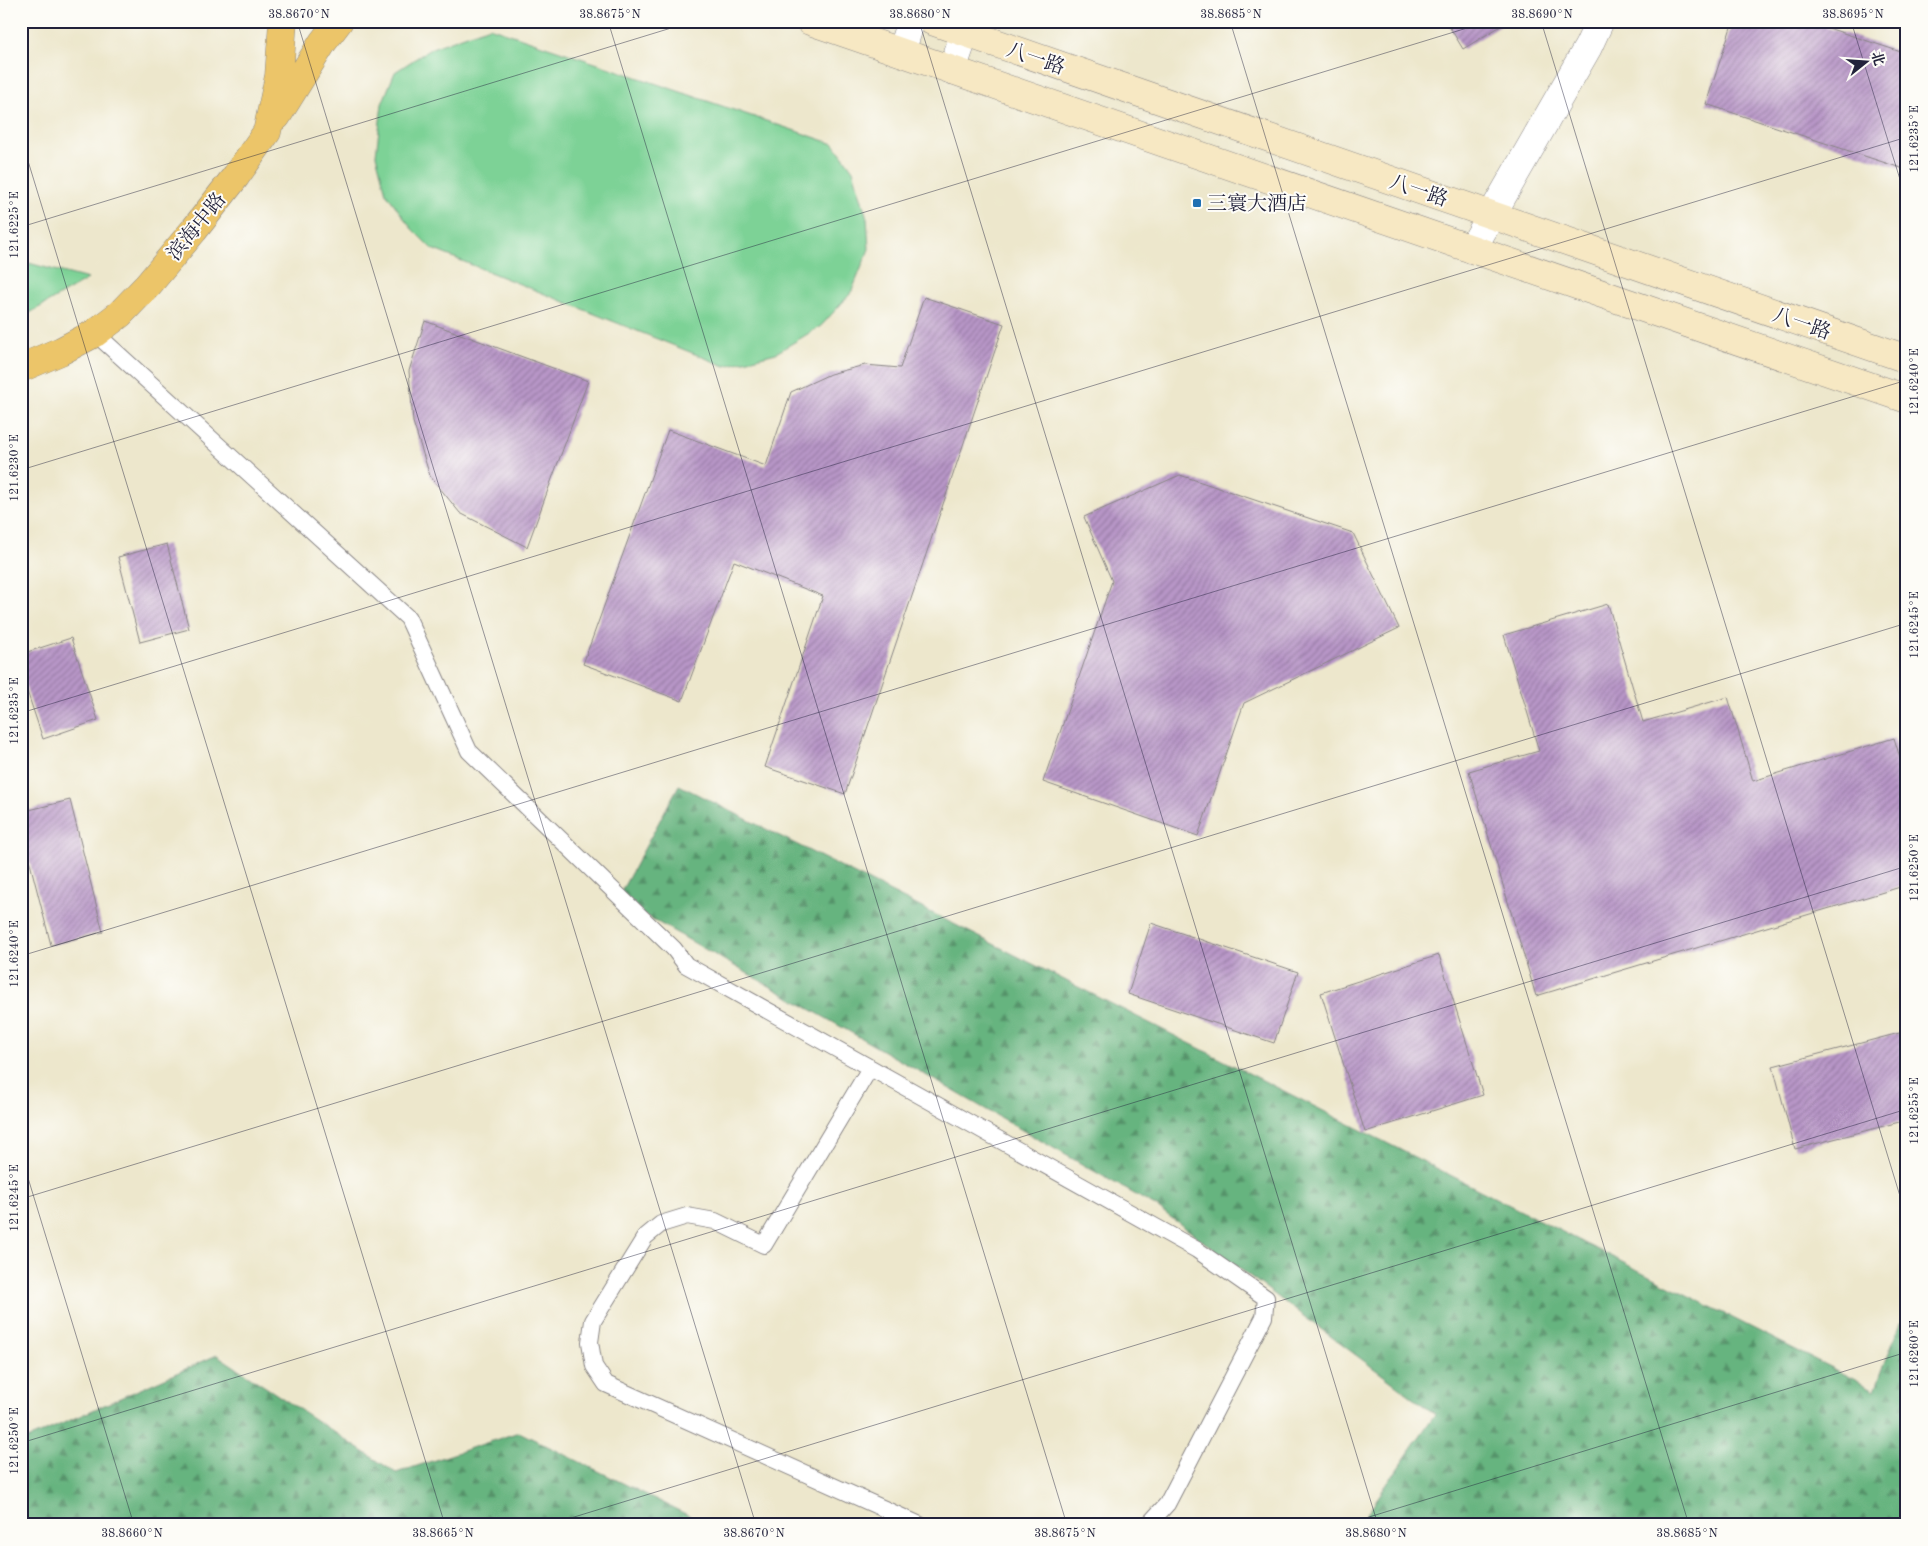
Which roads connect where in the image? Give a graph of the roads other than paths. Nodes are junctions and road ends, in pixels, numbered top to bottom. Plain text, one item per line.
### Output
1 (283, 21) edge
2 (339, 21) edge
3 (810, 21) edge
4 (911, 21) edge
5 (932, 21) edge
6 (1600, 21) edge
7 (966, 27) edge
8 (901, 52) junction
9 (952, 70) junction
10 (267, 132) junction
11 (1491, 215) junction
12 (1472, 249) junction
13 (94, 332) junction
14 (1907, 359) edge
15 (21, 368) edge
16 (1907, 399) edge
17 (870, 1068) junction
18 (920, 1525) edge
19 (1148, 1525) edge

1 - 10 highway, 滨海中路
2 - 10 highway
3 - 8 main road
4 - 8 street
5 - 7 main road, 八一路
6 - 11 street
7 - 9 street
7 - 11 main road, 八一路
8 - 9 main road
9 - 12 main road
10 - 13 highway, 滨海中路
11 - 12 street
11 - 14 main road, 八一路
12 - 16 main road
13 - 15 highway, 滨海中路
13 - 17 lane
17 - 18 lane
17 - 19 lane

